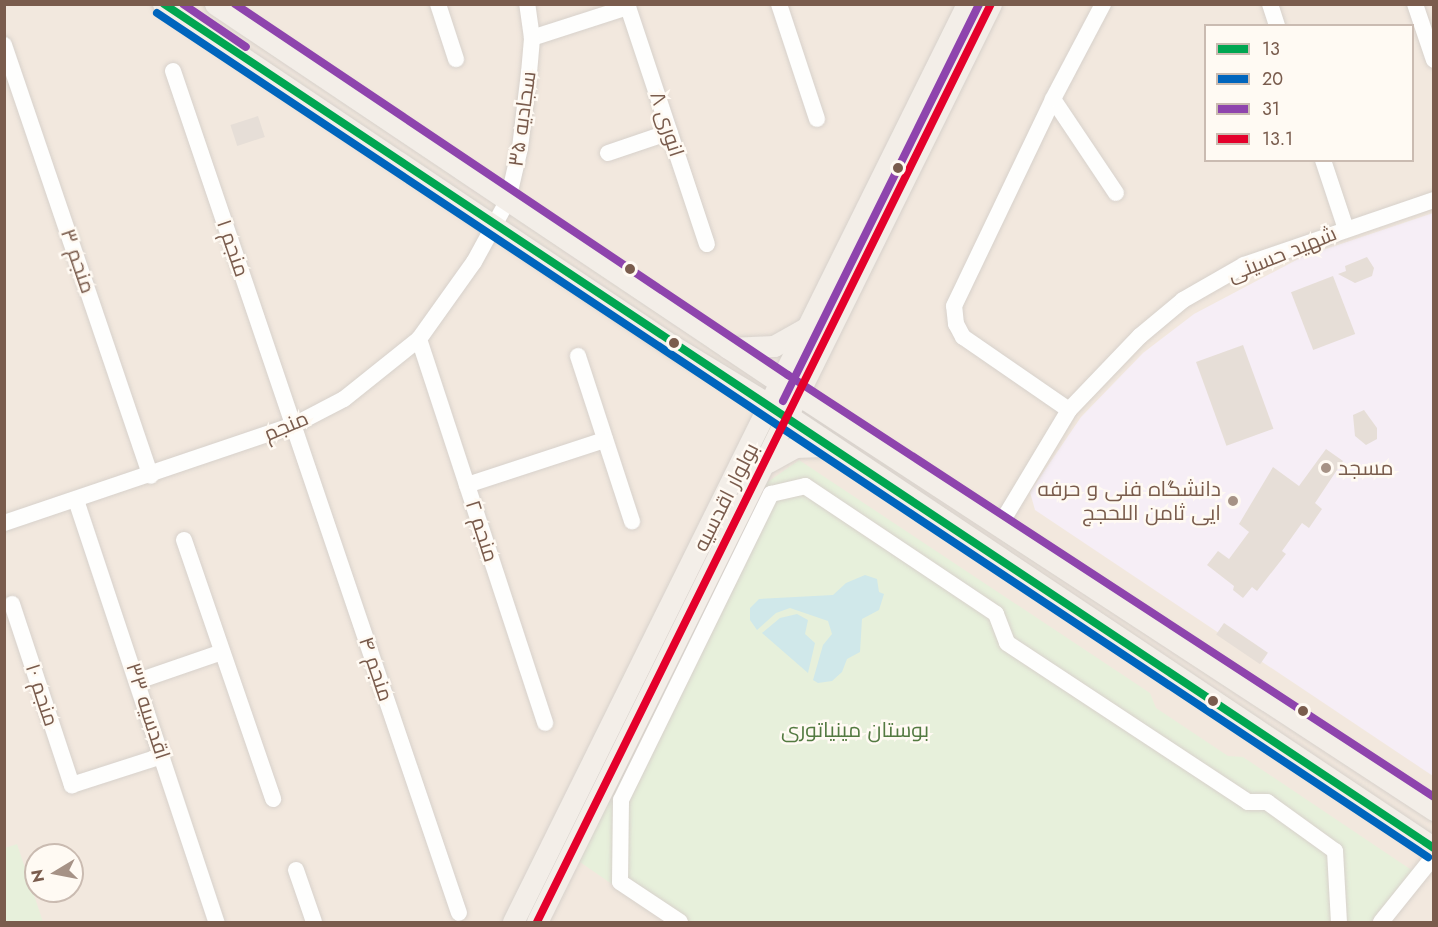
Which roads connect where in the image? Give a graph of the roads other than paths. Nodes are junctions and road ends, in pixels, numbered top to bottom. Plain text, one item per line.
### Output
1 (163, 4) edge
2 (215, 4) edge
3 (438, 4) edge
4 (527, 4) edge
5 (779, 4) edge
6 (967, 4) edge
7 (991, 4) edge
8 (1103, 4) edge
9 (1270, 4) edge
10 (1415, 4) edge
11 (627, 6) edge
12 (1276, 24) edge
13 (532, 38) junction
14 (4, 45) edge
15 (456, 59) dead end
16 (1434, 60) edge
17 (173, 71) dead end
18 (1053, 99) junction
19 (817, 119) dead end
20 (670, 132) junction
21 (608, 153) dead end
22 (1324, 162) edge
23 (1116, 193) dead end
24 (508, 200) junction
25 (1434, 200) edge
26 (496, 225) junction
27 (1346, 229) junction
28 (707, 244) dead end
29 (811, 324) junction
30 (419, 339) junction
31 (728, 348) junction
32 (578, 356) dead end
33 (782, 384) junction
34 (800, 396) junction
35 (771, 406) junction
36 (1069, 410) junction
37 (790, 417) junction
38 (294, 425) junction
39 (605, 440) junction
40 (832, 446) junction
41 (767, 463) junction
42 (151, 476) junction
43 (467, 484) junction
44 (76, 500) junction
45 (632, 521) dead end
46 (4, 523) edge
47 (999, 525) junction
48 (184, 540) dead end
49 (12, 604) dead end
50 (222, 652) junction
51 (138, 681) junction
52 (545, 723) dead end
53 (162, 756) junction
54 (273, 799) dead end
55 (1434, 810) edge
56 (1434, 848) edge
57 (1434, 856) edge
58 (296, 870) dead end
59 (459, 914) dead end
60 (216, 922) edge
61 (314, 922) edge
62 (513, 922) edge
63 (537, 922) edge
64 (680, 922) edge
65 (1339, 922) edge
66 (1381, 922) edge

1 - 26 main road
2 - 24 main road
3 - 15 street
4 - 13 street, سجادیه ۳۵
5 - 19 street
6 - 29 main road, بولوار اقدسیه
7 - 34 main road, بولوار اقدسیه
8 - 18 street
9 - 12 street
10 - 16 street
11 - 13 street
11 - 20 street, انوری ۸
13 - 24 street, سجادیه ۳۵
14 - 42 street, منجم ۳
17 - 38 street, منجم ۱
18 - 23 street
18 - 36 street
20 - 21 street
20 - 28 street, انوری ۸
22 - 27 street
24 - 26 street, سجادیه ۳۵
24 - 31 main road
25 - 27 street, شهید حسینی
26 - 30 street, منجم
26 - 35 main road
27 - 36 street, شهید حسینی
29 - 31 main road
29 - 33 main road, بولوار اقدسیه
30 - 38 street, منجم
30 - 43 street, منجم ۲
31 - 33 main road
32 - 39 street
33 - 34 main road
33 - 35 main road, بولوار اقدسیه
34 - 37 main road, بولوار اقدسیه
34 - 47 main road
35 - 37 main road
35 - 62 main road, بولوار اقدسیه
36 - 47 street, شهید حسینی
37 - 40 main road
37 - 41 main road, بولوار اقدسیه
38 - 42 street, منجم
38 - 59 street, منجم ۴
39 - 43 street
39 - 45 street
40 - 41 main road
40 - 56 main road
41 - 63 main road, بولوار اقدسیه
42 - 44 street, منجم
43 - 52 street, منجم ۲
44 - 46 street, منجم
44 - 51 street, اقدسیه ۳۳
47 - 55 main road
48 - 50 street
49 - 53 street, منجم ۱۰
50 - 51 street
50 - 54 street
51 - 53 street, اقدسیه ۳۳
53 - 60 street, اقدسیه ۳۳
57 - 66 street
58 - 61 street
64 - 65 street

